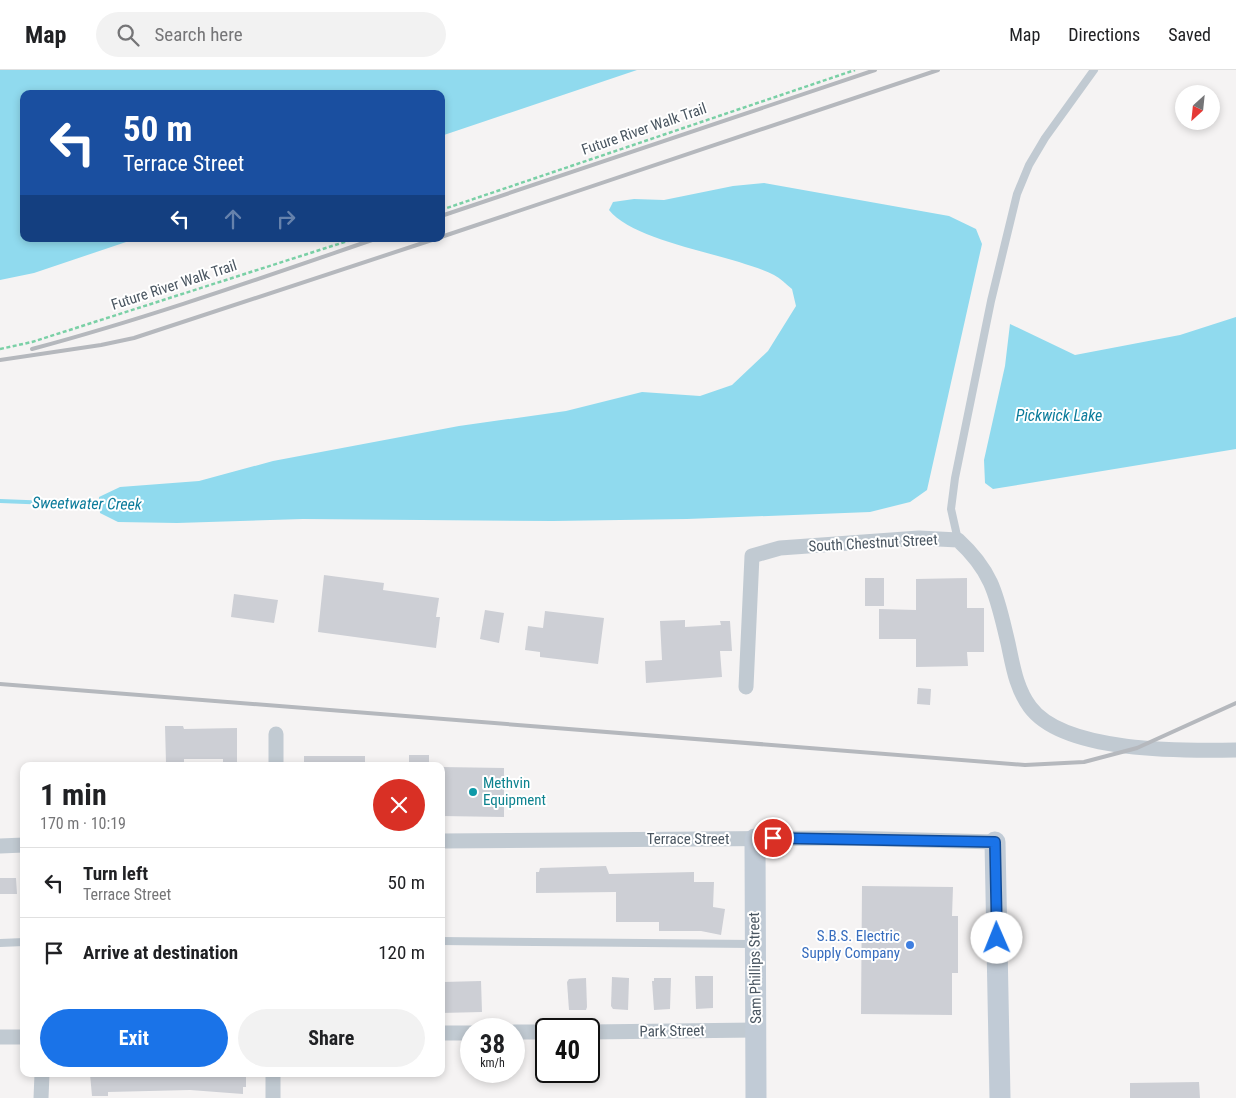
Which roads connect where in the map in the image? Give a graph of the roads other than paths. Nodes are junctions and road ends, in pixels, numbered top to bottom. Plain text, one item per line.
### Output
1 (1094, 70) edge
2 (958, 540) junction
3 (746, 687) dead end
4 (276, 734) dead end
5 (1236, 750) edge
6 (276, 762) edge
7 (755, 839) junction
8 (445, 841) edge
9 (995, 842) joint
10 (20, 845) edge
11 (0, 846) edge
12 (445, 941) edge
13 (20, 942) edge
14 (0, 943) edge
15 (755, 944) junction
16 (756, 1030) junction
17 (600, 1032) edge
18 (445, 1033) edge
19 (460, 1033) edge
20 (0, 1037) edge
21 (20, 1037) edge
22 (42, 1077) edge
23 (273, 1077) edge
24 (41, 1098) edge
25 (273, 1098) edge
26 (756, 1098) edge
27 (1000, 1098) edge

1 - 2 lane
2 - 3 street, South Chestnut Street
2 - 5 street, South Chestnut Street
4 - 6 street
7 - 8 street, Terrace Street
7 - 9 street, Terrace Street
7 - 15 street, Sam Phillips Street
9 - 27 street
10 - 11 street
12 - 15 lane
13 - 14 lane
15 - 16 street, Sam Phillips Street
16 - 17 street, Park Street
16 - 26 street, Sam Phillips Street
18 - 19 street
20 - 21 street
22 - 24 street
23 - 25 street

